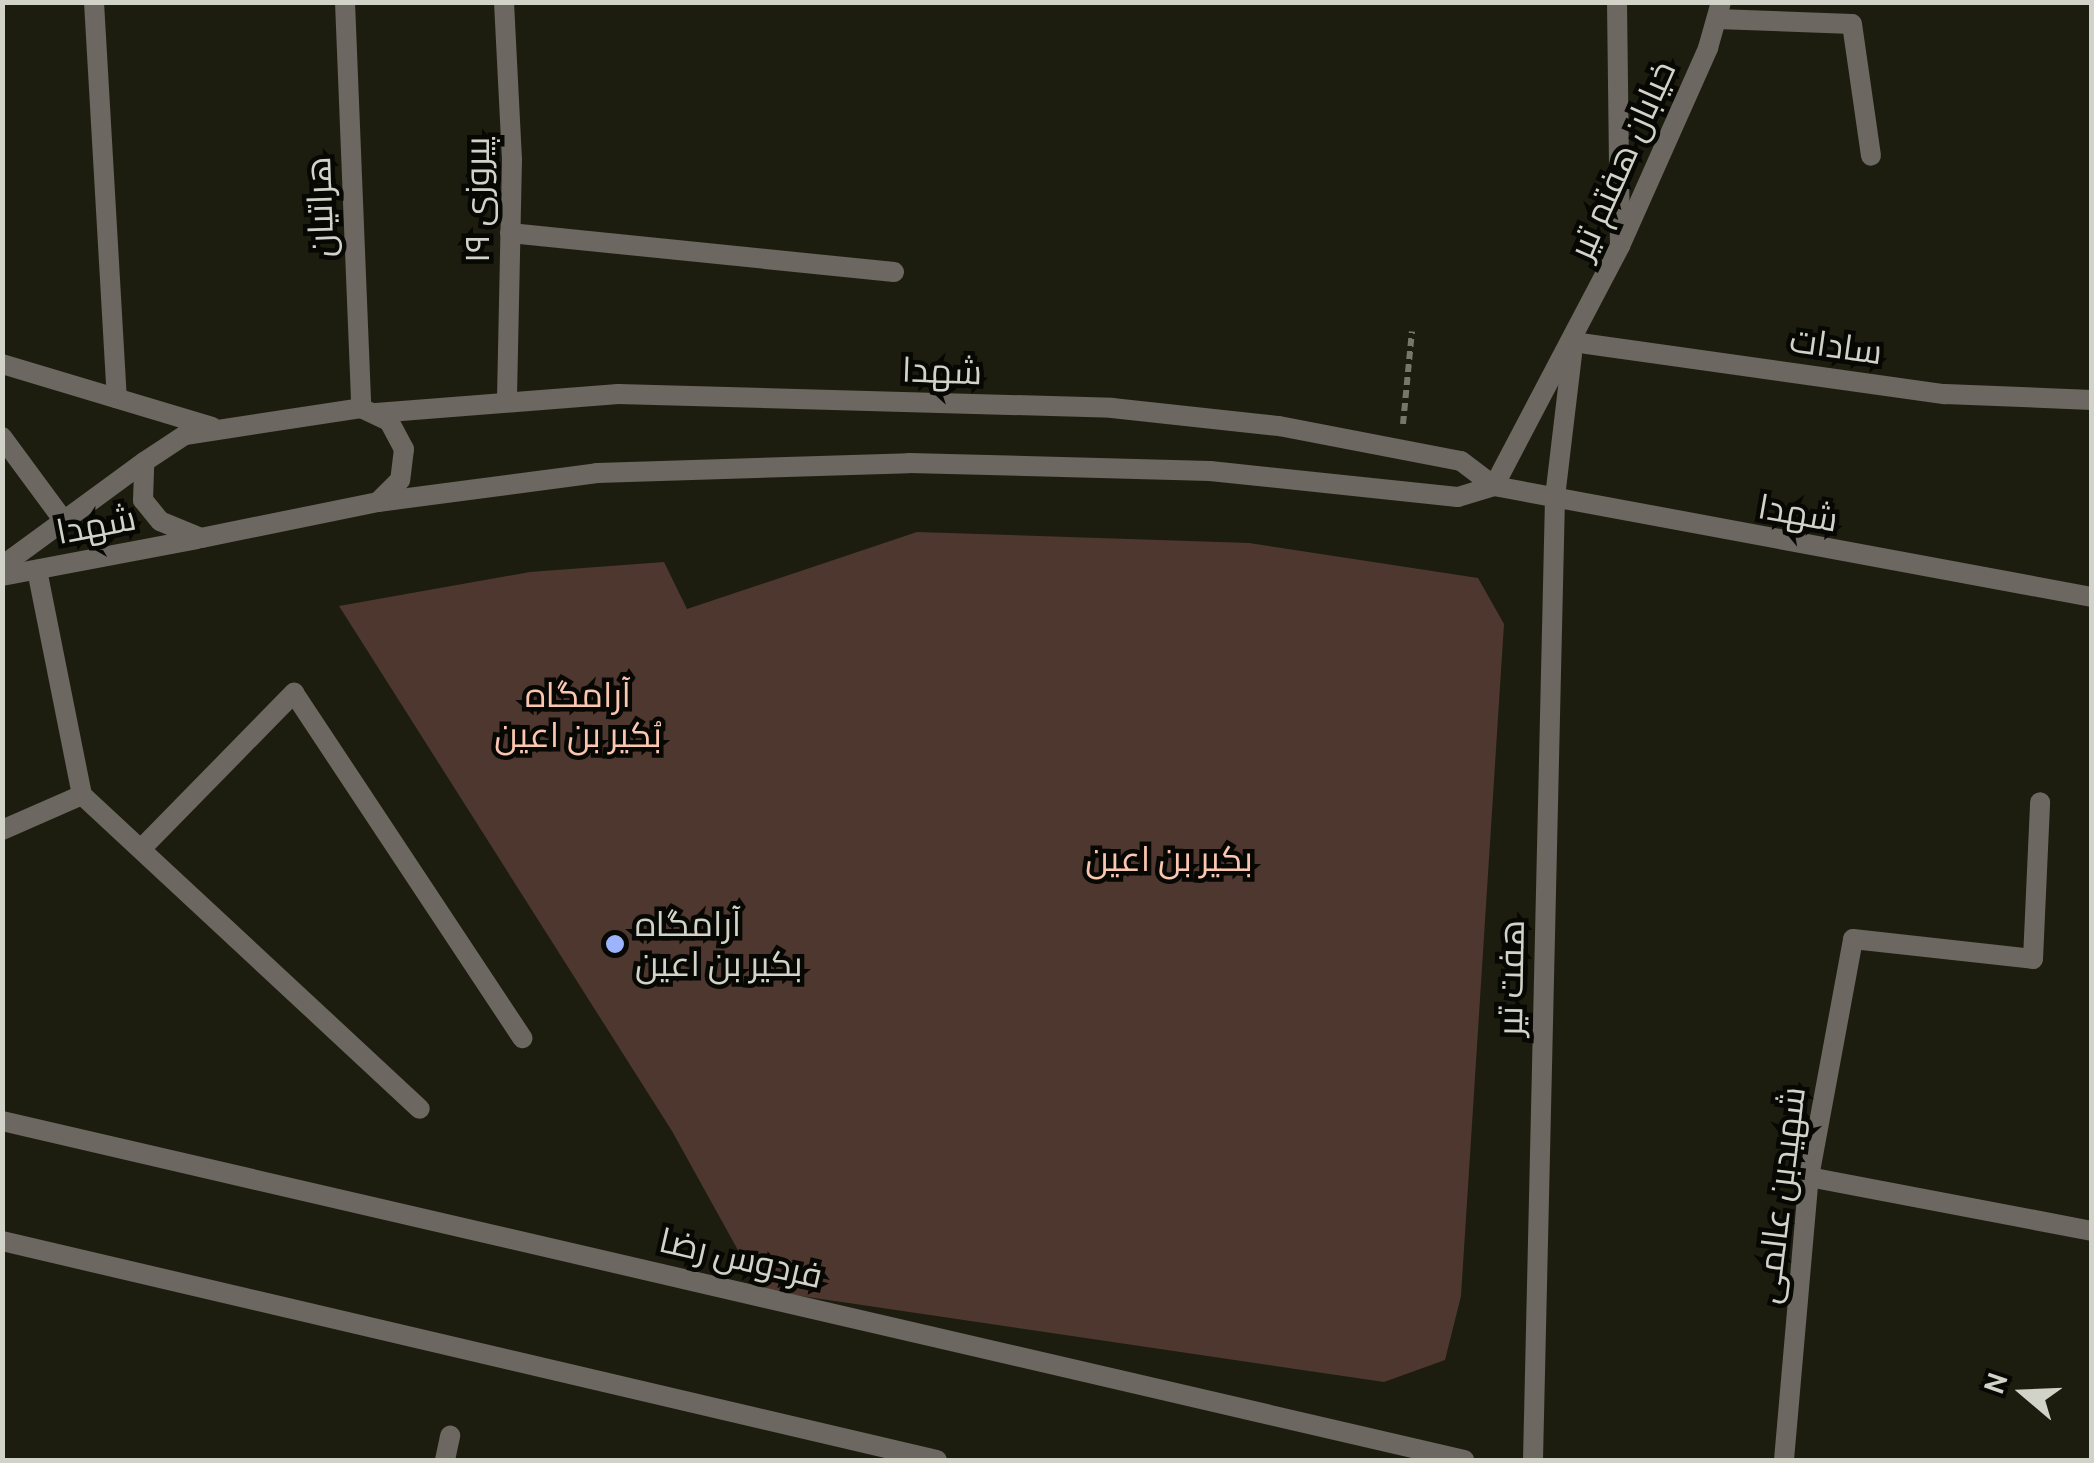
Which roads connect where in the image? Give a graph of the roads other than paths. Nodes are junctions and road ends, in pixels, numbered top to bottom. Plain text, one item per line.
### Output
1 (94, 2) edge
2 (345, 2) edge
3 (504, 2) edge
4 (1617, 2) edge
5 (1719, 10) edge
6 (1872, 156) dead end
7 (510, 233) junction
8 (1620, 246) junction
9 (894, 272) dead end
10 (1573, 342) junction
11 (2, 364) edge
12 (117, 398) junction
13 (507, 398) junction
14 (2092, 400) edge
15 (369, 411) junction
16 (212, 427) junction
17 (2, 437) edge
18 (144, 462) junction
19 (1494, 486) junction
20 (1555, 497) junction
21 (378, 502) junction
22 (64, 521) junction
23 (201, 538) junction
24 (2, 566) edge
25 (37, 570) junction
26 (2, 576) edge
27 (2092, 597) edge
28 (82, 795) junction
29 (2040, 802) dead end
30 (2, 830) edge
31 (140, 849) junction
32 (522, 1038) dead end
33 (420, 1110) dead end
34 (2, 1121) edge
35 (1809, 1178) junction
36 (2092, 1231) edge
37 (2, 1241) edge
38 (450, 1436) dead end
39 (444, 1460) edge
40 (938, 1460) edge
41 (1464, 1460) edge
42 (1533, 1460) edge
43 (1784, 1460) edge

1 - 12 street
2 - 15 street, هراتیان
3 - 7 street, پیروزی ۱۹
4 - 8 street
5 - 6 street
5 - 8 street, خیابان هفتم تیر
7 - 9 street
7 - 13 street, پیروزی ۱۹
8 - 10 street, خیابان هفتم تیر
10 - 14 street, سادات
10 - 19 street, خیابان هفتم تیر
10 - 20 street, هفت تیر
11 - 12 street
12 - 16 street
13 - 15 street, شهدا
13 - 19 street, شهدا
15 - 16 street, شهدا
15 - 21 street
16 - 18 street, شهدا
17 - 22 street
18 - 22 street, شهدا
18 - 23 street
19 - 20 street, شهدا
19 - 21 street, شهدا
20 - 27 street, شهدا
20 - 42 street, هفت تیر
21 - 23 street, شهدا
22 - 24 street, شهدا
23 - 25 street, شهدا
25 - 26 street, شهدا
25 - 28 street
28 - 30 street
28 - 31 street
29 - 35 street, شهیدبن عالمی
31 - 32 street
31 - 33 street
34 - 41 street, فردوس رضا
35 - 36 street
35 - 43 street, شهیدبن عالمی
37 - 40 street
38 - 39 street

